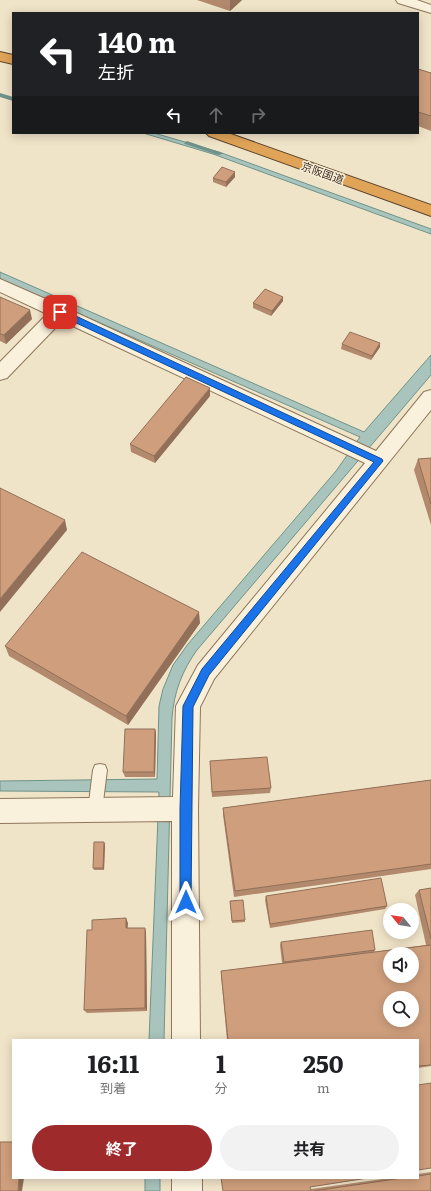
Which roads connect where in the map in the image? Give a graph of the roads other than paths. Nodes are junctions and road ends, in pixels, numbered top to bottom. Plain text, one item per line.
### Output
1 (403, 0) edge
2 (431, 9) edge
3 (0, 42) edge
4 (12, 46) edge
5 (0, 56) edge
6 (12, 60) edge
7 (217, 134) edge
8 (257, 134) edge
9 (431, 196) edge
10 (431, 212) edge
11 (0, 285) edge
12 (60, 312) junction
13 (0, 374) edge
14 (431, 397) edge
15 (366, 455) junction
16 (99, 773) dead end
17 (96, 801) junction
18 (171, 809) junction
19 (0, 811) edge
20 (186, 1039) edge
21 (187, 1179) edge
22 (187, 1191) edge

1 - 2 street
3 - 4 highway
5 - 6 highway
7 - 10 highway, 京阪国道
8 - 9 highway, 京阪国道
11 - 12 street
12 - 13 street
12 - 15 street
14 - 15 street
15 - 18 street
16 - 17 lane
17 - 18 street
17 - 19 street
18 - 20 street
21 - 22 street

